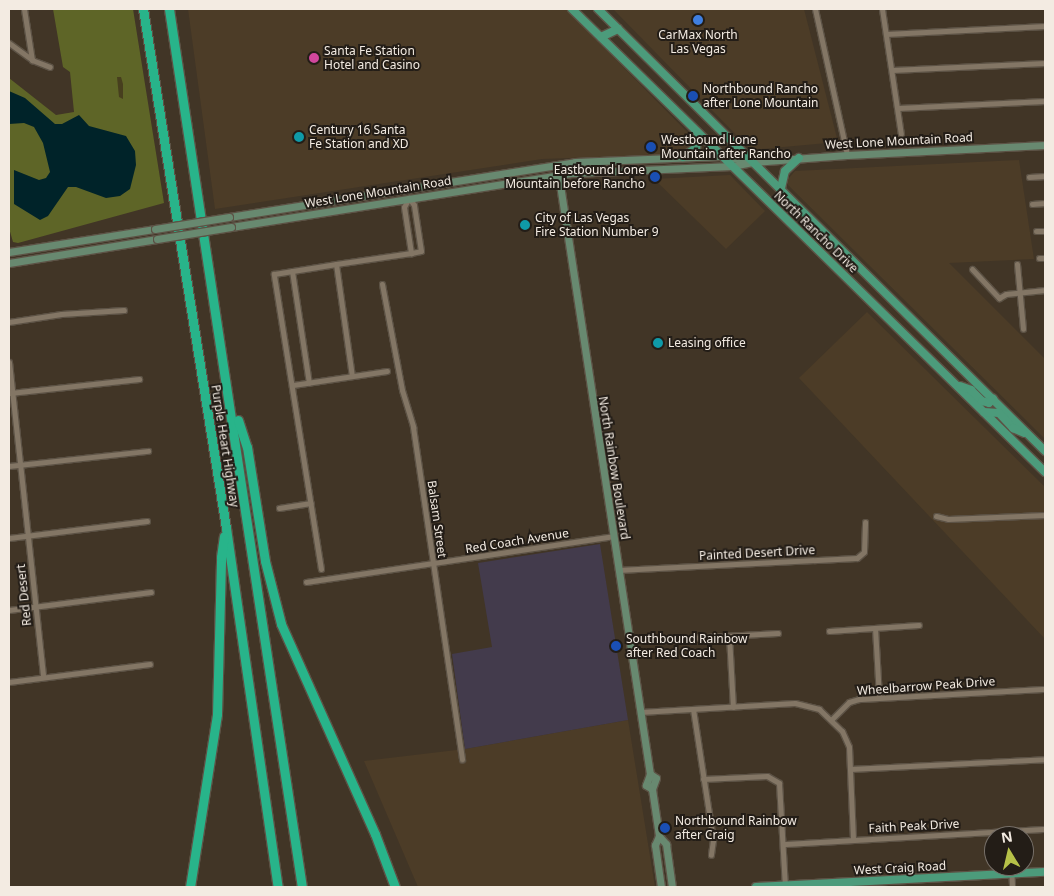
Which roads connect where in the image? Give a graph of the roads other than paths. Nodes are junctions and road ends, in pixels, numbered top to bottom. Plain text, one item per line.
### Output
1 (24, 9) edge
2 (143, 9) edge
3 (572, 9) edge
4 (598, 9) edge
5 (814, 9) edge
6 (882, 9) edge
7 (170, 11) edge
8 (1045, 26) edge
9 (618, 29) junction
10 (886, 34) junction
11 (601, 37) junction
12 (9, 43) edge
13 (32, 60) junction
14 (1045, 63) edge
15 (50, 67) dead end
16 (892, 70) junction
17 (1045, 101) edge
18 (898, 108) junction
19 (698, 133) junction
20 (901, 134) dead end
21 (1045, 145) edge
22 (847, 155) junction
23 (721, 156) junction
24 (683, 157) junction
25 (799, 158) junction
26 (753, 162) junction
27 (557, 165) junction
28 (732, 166) junction
29 (516, 171) junction
30 (502, 173) junction
31 (558, 174) junction
32 (1045, 176) edge
33 (1030, 177) dead end
34 (465, 179) junction
35 (456, 180) junction
36 (518, 180) junction
37 (503, 183) junction
38 (428, 185) junction
39 (407, 188) junction
40 (781, 188) junction
41 (466, 189) junction
42 (457, 190) junction
43 (429, 195) junction
44 (409, 198) junction
45 (1045, 203) edge
46 (1032, 204) dead end
47 (1036, 231) dead end
48 (1045, 231) edge
49 (9, 253) edge
50 (411, 253) junction
51 (10, 263) edge
52 (336, 264) junction
53 (1017, 264) dead end
54 (972, 269) dead end
55 (292, 271) junction
56 (382, 284) dead end
57 (1045, 290) edge
58 (1020, 292) junction
59 (124, 310) dead end
60 (9, 322) edge
61 (1023, 328) dead end
62 (9, 362) edge
63 (387, 371) dead end
64 (352, 376) junction
65 (139, 379) dead end
66 (309, 383) junction
67 (956, 384) junction
68 (293, 385) junction
69 (10, 393) edge
70 (230, 398) junction
71 (993, 399) junction
72 (984, 412) junction
73 (1030, 436) junction
74 (1045, 450) edge
75 (148, 451) dead end
76 (20, 465) junction
77 (9, 466) edge
78 (1045, 472) edge
79 (311, 503) junction
80 (279, 508) dead end
81 (1045, 515) edge
82 (936, 516) dead end
83 (147, 521) dead end
84 (866, 522) dead end
85 (226, 528) junction
86 (28, 535) junction
87 (612, 536) junction
88 (9, 538) edge
89 (433, 564) junction
90 (321, 569) dead end
91 (618, 570) junction
92 (306, 582) dead end
93 (151, 592) dead end
94 (35, 607) junction
95 (9, 610) edge
96 (919, 625) dead end
97 (875, 628) junction
98 (829, 631) dead end
99 (778, 633) dead end
100 (729, 636) junction
101 (671, 639) dead end
102 (150, 664) dead end
103 (43, 677) junction
104 (9, 682) edge
105 (1045, 689) edge
106 (879, 697) junction
107 (733, 707) junction
108 (693, 709) junction
109 (640, 712) junction
110 (832, 719) junction
111 (462, 759) dead end
112 (1045, 759) edge
113 (850, 768) junction
114 (704, 779) junction
115 (984, 835) edge
116 (659, 836) junction
117 (853, 840) junction
118 (784, 844) junction
119 (711, 855) dead end
120 (388, 869) junction
121 (984, 872) edge
122 (785, 886) junction
123 (191, 887) edge
124 (278, 887) edge
125 (302, 887) edge
126 (390, 887) edge
127 (395, 887) edge
128 (661, 887) edge
129 (672, 887) edge
130 (756, 887) edge

1 - 13 street
2 - 85 highway, Purple Heart Highway
3 - 11 main road, North Rancho Drive
4 - 9 main road, North Rancho Drive
5 - 22 street
6 - 10 street
7 - 70 highway, Purple Heart Highway
8 - 10 street
9 - 11 main road
9 - 26 main road, North Rancho Drive
10 - 16 street
11 - 19 main road, North Rancho Drive
12 - 13 street
13 - 15 street
14 - 16 street
16 - 18 street
17 - 18 street
18 - 20 street
19 - 23 main road, North Rancho Drive
19 - 24 main road
21 - 22 main road, West Lone Mountain Road
22 - 25 main road, West Lone Mountain Road
23 - 24 main road, West Lone Mountain Road
23 - 26 main road, West Lone Mountain Road
23 - 28 main road, North Rancho Drive
24 - 27 main road, West Lone Mountain Road
25 - 26 main road, West Lone Mountain Road
25 - 40 main road
26 - 28 main road, West Lone Mountain Road
26 - 40 main road, North Rancho Drive
27 - 29 main road, West Lone Mountain Road
27 - 31 main road, North Rainbow Boulevard
28 - 31 main road, West Lone Mountain Road
28 - 67 main road, North Rancho Drive
29 - 30 main road, West Lone Mountain Road
29 - 36 main road
30 - 34 main road, West Lone Mountain Road
30 - 37 main road
31 - 36 main road, West Lone Mountain Road
31 - 87 main road, North Rainbow Boulevard
32 - 33 street
34 - 35 main road, West Lone Mountain Road
34 - 41 main road
35 - 38 main road, West Lone Mountain Road
35 - 42 main road
36 - 37 main road, West Lone Mountain Road
37 - 41 main road, West Lone Mountain Road
38 - 39 main road, West Lone Mountain Road
38 - 43 main road
39 - 44 main road
39 - 49 main road, West Lone Mountain Road, bridge
40 - 71 main road, North Rancho Drive
41 - 42 main road, West Lone Mountain Road
42 - 43 main road, West Lone Mountain Road
43 - 44 main road, West Lone Mountain Road
44 - 50 street
44 - 50 street
44 - 51 main road, West Lone Mountain Road, bridge
45 - 46 street
47 - 48 street
49 - 51 street
50 - 52 street
52 - 55 street
52 - 64 street
53 - 58 street
54 - 58 street
55 - 66 street
55 - 68 street
56 - 89 street, Balsam Street
57 - 58 street
58 - 61 street
59 - 60 street
62 - 69 street, Red Desert
63 - 64 street
64 - 66 street
65 - 69 street
66 - 68 street
67 - 71 main road
67 - 72 main road, North Rancho Drive
68 - 79 street
69 - 76 street, Red Desert
70 - 120 highway
70 - 125 highway, Purple Heart Highway
71 - 73 main road, North Rancho Drive
72 - 73 main road
72 - 78 main road, North Rancho Drive
73 - 74 main road, North Rancho Drive
75 - 76 street
76 - 77 street
76 - 86 street, Red Desert
79 - 80 street
79 - 90 street
81 - 82 street
83 - 86 street
84 - 91 street, Painted Desert Drive
85 - 123 highway
85 - 124 highway, Purple Heart Highway
86 - 88 street
86 - 94 street, Red Desert
87 - 89 street, Red Coach Avenue
87 - 91 main road, North Rainbow Boulevard
89 - 92 street, Red Coach Avenue
89 - 111 street, Balsam Street
91 - 109 main road, North Rainbow Boulevard
93 - 94 street
94 - 95 street
94 - 103 street, Red Desert
96 - 97 street
97 - 98 street
97 - 106 street
99 - 100 street
100 - 101 street
100 - 107 street
102 - 103 street
103 - 104 street
105 - 106 street, Wheelbarrow Peak Drive
106 - 110 street, Wheelbarrow Peak Drive
107 - 108 street
107 - 110 street
108 - 109 street
108 - 114 street
109 - 116 main road, North Rainbow Boulevard
110 - 113 street
112 - 113 street
113 - 117 street
114 - 118 street
114 - 119 street
115 - 117 street, Faith Peak Drive
116 - 128 main road, North Rainbow Boulevard
116 - 129 main road, North Rainbow Boulevard
117 - 118 street, Faith Peak Drive
118 - 122 street
120 - 126 highway
120 - 127 highway
121 - 122 main road, West Craig Road
122 - 130 main road, West Craig Road

